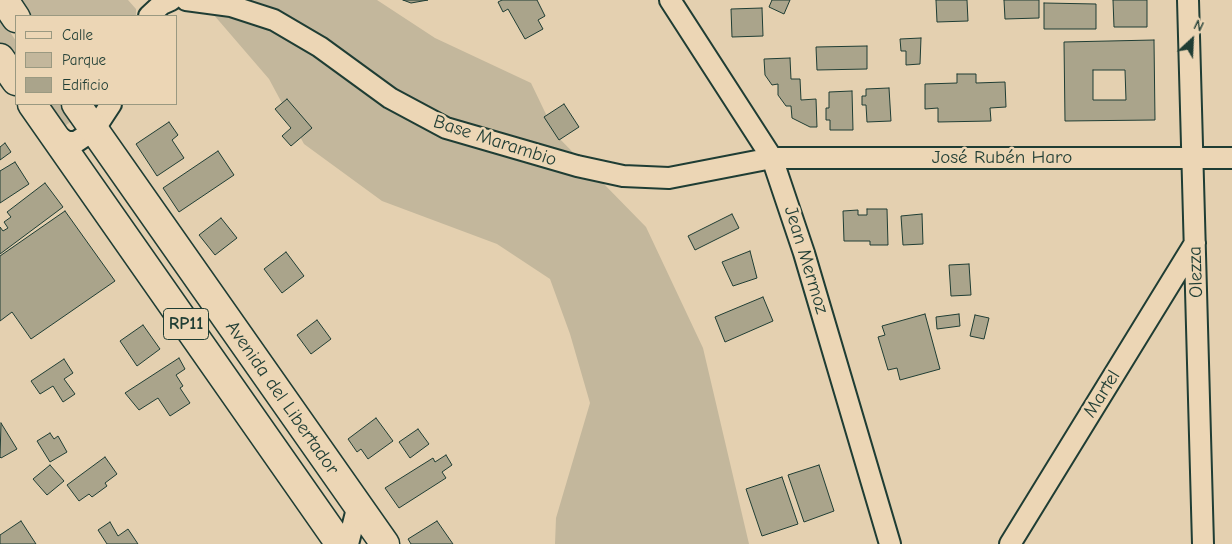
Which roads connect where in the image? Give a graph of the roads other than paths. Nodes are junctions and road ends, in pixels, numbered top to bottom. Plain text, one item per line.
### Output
1 (4, 0) edge
2 (171, 0) edge
3 (186, 0) edge
4 (670, 0) edge
5 (1188, 0) edge
6 (150, 15) edge
7 (15, 16) edge
8 (0, 58) edge
9 (15, 80) edge
10 (33, 105) edge
11 (77, 105) edge
12 (110, 105) edge
13 (94, 130) junction
14 (53, 133) junction
15 (772, 158) junction
16 (1193, 158) junction
17 (1232, 158) edge
18 (1195, 243) junction
19 (358, 505) junction
20 (340, 544) edge
21 (348, 544) edge
22 (385, 544) edge
23 (890, 544) edge
24 (1010, 544) edge
25 (1203, 544) edge

1 - 7 main road
2 - 6 street
3 - 15 street, Base Marambio
4 - 15 street, Jean Mermoz
5 - 16 street, Olezza
8 - 9 main road
10 - 14 main road, Avenida del Libertador / RP11
11 - 13 main road, Avenida del Libertador / RP11
12 - 13 street
13 - 14 street
13 - 19 main road, Avenida del Libertador / RP11
14 - 20 main road, Avenida del Libertador / RP11
15 - 16 street, José Rubén Haro
15 - 23 street, Jean Mermoz
16 - 17 street, José Rubén Haro
16 - 18 street, Olezza
18 - 24 street, Martel
18 - 25 street, Olezza
19 - 21 street
19 - 22 main road, Avenida del Libertador / RP11

